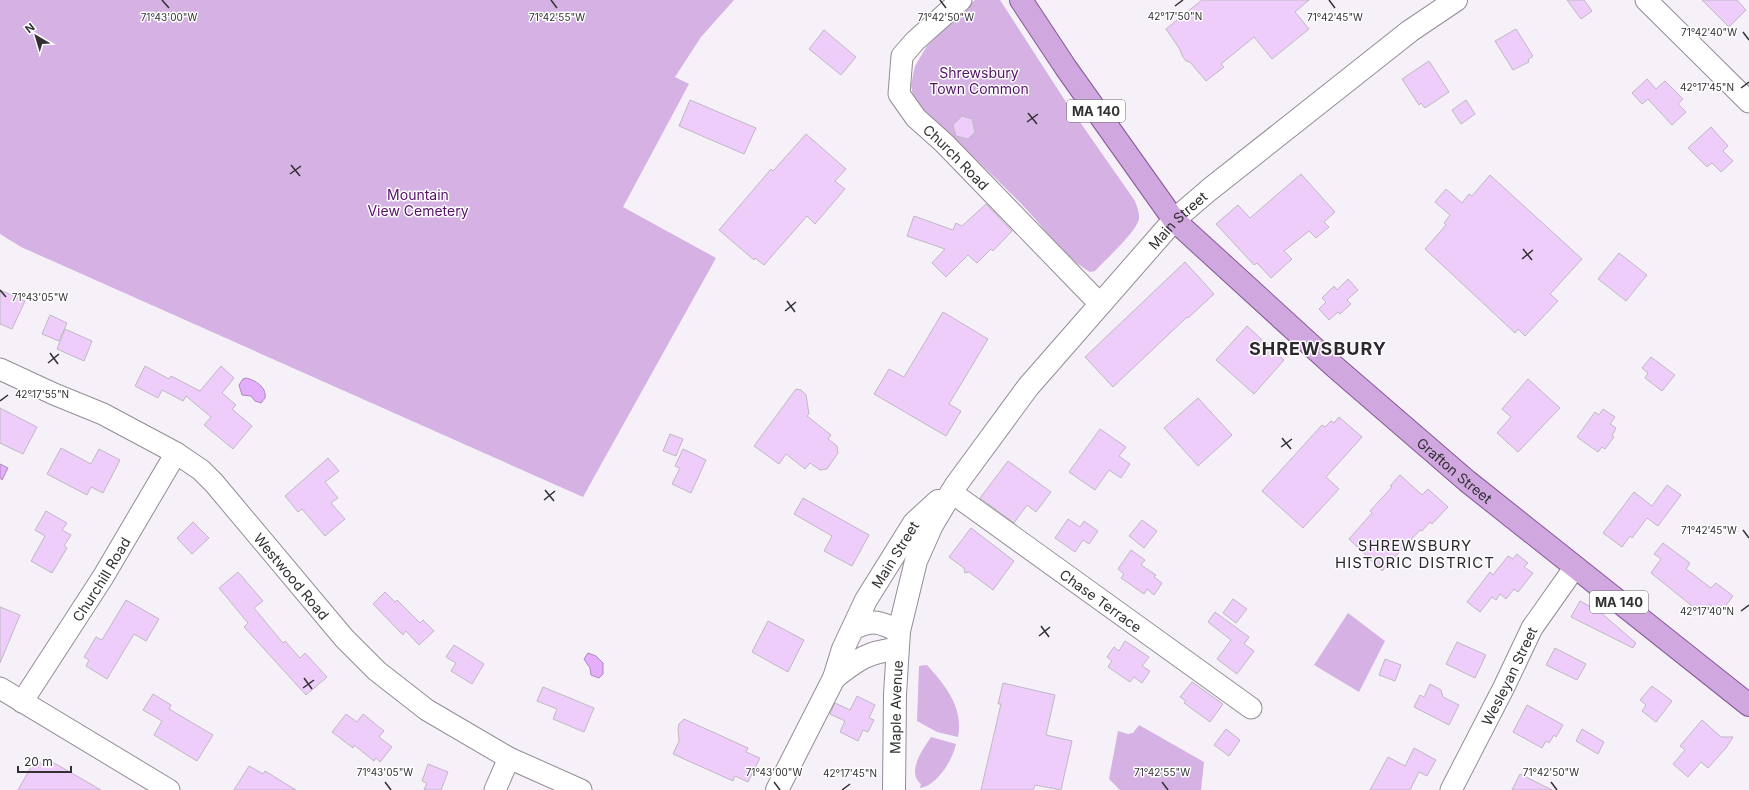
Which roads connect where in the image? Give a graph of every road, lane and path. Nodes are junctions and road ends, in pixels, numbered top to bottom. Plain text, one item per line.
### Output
1 (961, 0) edge
2 (1021, 0) edge
3 (1456, 0) edge
4 (1646, 0) edge
5 (1749, 102) edge
6 (1174, 220) junction
7 (1100, 304) junction
8 (0, 369) edge
9 (176, 453) junction
10 (951, 492) junction
11 (1575, 567) junction
12 (854, 628) junction
13 (898, 640) junction
14 (834, 678) junction
15 (0, 688) edge
16 (22, 702) junction
17 (1749, 705) edge
18 (1251, 708) dead end
19 (509, 758) junction
20 (169, 790) edge
21 (495, 790) edge
22 (581, 790) edge
23 (777, 790) edge
24 (894, 790) edge
25 (1451, 790) edge

1 - 7 street, Church Road
2 - 6 main road, MA 140
3 - 6 main road, Main Street
4 - 5 street
6 - 7 main road, Main Street
6 - 11 main road, Grafton Street / MA 140
7 - 10 main road, Main Street
8 - 9 street, Westwood Road
9 - 16 street, Churchill Road
9 - 19 street, Westwood Road
10 - 12 main road, Main Street
10 - 13 main road, Main Street
10 - 18 street, Chase Terrace
11 - 17 main road, Grafton Street / MA 140
11 - 25 street, Wesleyan Street
12 - 13 main road
12 - 14 main road, Main Street
13 - 14 main road, Main Street
13 - 24 main road, Maple Avenue
14 - 23 main road, Main Street
15 - 16 street
16 - 20 street
19 - 21 street
19 - 22 street, Westwood Road

